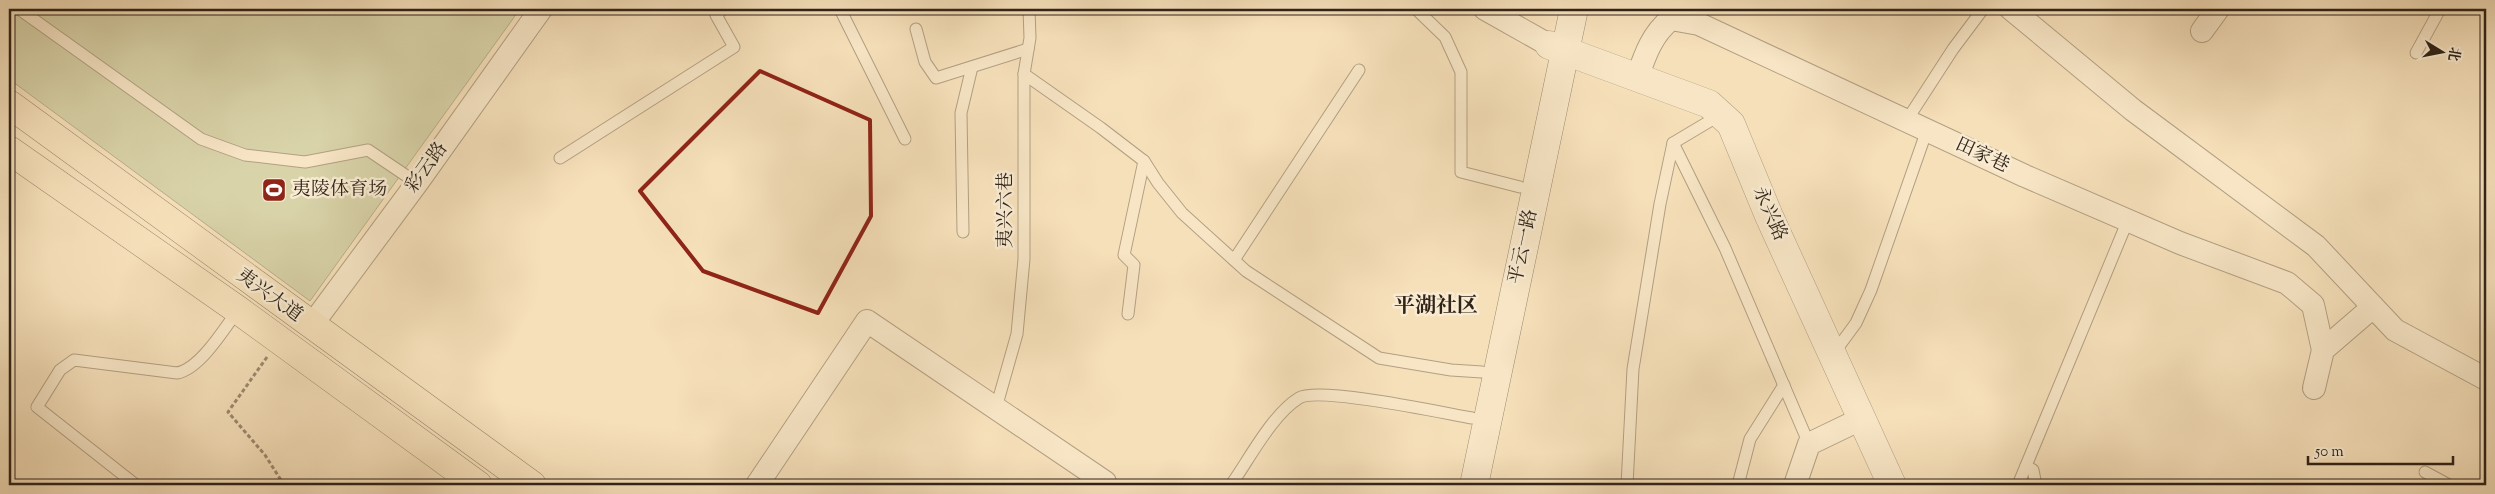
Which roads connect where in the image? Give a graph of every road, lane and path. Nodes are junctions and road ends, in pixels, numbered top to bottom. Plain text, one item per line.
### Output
1 (18, 9) edge
2 (541, 9) edge
3 (723, 9) edge
4 (840, 9) edge
5 (1029, 9) edge
6 (1416, 9) edge
7 (1484, 9) edge
8 (1557, 9) edge
9 (1574, 9) edge
10 (1983, 9) edge
11 (2011, 9) edge
12 (2218, 9) edge
13 (2440, 9) edge
14 (916, 28) dead end
15 (2202, 31) dead end
16 (1557, 48) junction
17 (1028, 49) junction
18 (2416, 53) dead end
19 (972, 67) junction
20 (1359, 70) dead end
21 (1024, 74) junction
22 (1637, 78) junction
23 (9, 104) edge
24 (1721, 115) junction
25 (1907, 120) junction
26 (1927, 130) junction
27 (905, 139) dead end
28 (1673, 143) junction
29 (9, 150) edge
30 (560, 158) dead end
31 (1144, 161) junction
32 (417, 183) junction
33 (1520, 187) junction
34 (2128, 220) junction
35 (963, 232) dead end
36 (1234, 260) junction
37 (2373, 307) junction
38 (238, 310) junction
39 (1128, 314) dead end
40 (311, 326) junction
41 (279, 340) junction
42 (2323, 350) junction
43 (1832, 355) junction
44 (1482, 372) junction
45 (2486, 379) edge
46 (1784, 385) junction
47 (2314, 388) dead end
48 (996, 408) junction
49 (1472, 418) junction
50 (1862, 419) junction
51 (1809, 444) junction
52 (2026, 466) junction
53 (2425, 472) dead end
54 (1105, 482) dead end
55 (1234, 482) dead end
56 (469, 483) edge
57 (1887, 483) edge
58 (136, 485) edge
59 (284, 485) edge
60 (532, 485) edge
61 (757, 485) edge
62 (1458, 485) edge
63 (1474, 485) edge
64 (1627, 485) edge
65 (1738, 485) edge
66 (1795, 485) edge
67 (2018, 485) edge
68 (2036, 485) edge
69 (2449, 485) edge

1 - 32 lane
2 - 32 street, 彩云路
3 - 30 lane
4 - 27 lane
5 - 17 lane, 夷兴六巷
6 - 33 lane
7 - 16 street
8 - 16 main road, 平云一路
9 - 16 main road, 平云一路
10 - 25 lane
11 - 37 street
12 - 15 street
13 - 18 lane
14 - 19 lane
16 - 22 main road, 永兴路
16 - 33 main road, 平云一路
16 - 63 main road, 平云一路
17 - 19 lane
17 - 21 lane, 夷兴六巷
19 - 35 lane
20 - 36 lane
21 - 31 lane
21 - 48 lane, 夷兴六巷
22 - 24 main road, 永兴路
22 - 25 street, 田家巷
23 - 40 main road, 夷兴大道
24 - 28 lane
24 - 43 main road, 永兴路
25 - 26 street, 田家巷
26 - 34 street, 田家巷
26 - 43 lane
28 - 46 lane
28 - 64 lane
29 - 38 main road, 夷兴大道
31 - 36 lane
31 - 39 lane
32 - 40 street, 彩云路
33 - 44 main road, 平云一路
34 - 42 street, 田家巷
34 - 52 lane
36 - 44 lane
37 - 42 street
37 - 45 street
38 - 41 main road, 夷兴大道
38 - 58 lane
40 - 60 main road, 夷兴大道
41 - 56 main road, 夷兴大道
41 - 59 path
42 - 47 street, 田家巷
43 - 50 main road, 永兴路
44 - 49 main road, 平云一路
46 - 51 lane
46 - 65 lane
48 - 54 street
48 - 61 street
49 - 55 lane
49 - 62 main road, 平云一路
50 - 51 street
50 - 57 main road, 永兴路
51 - 66 street
52 - 67 lane
52 - 68 lane
53 - 69 lane

